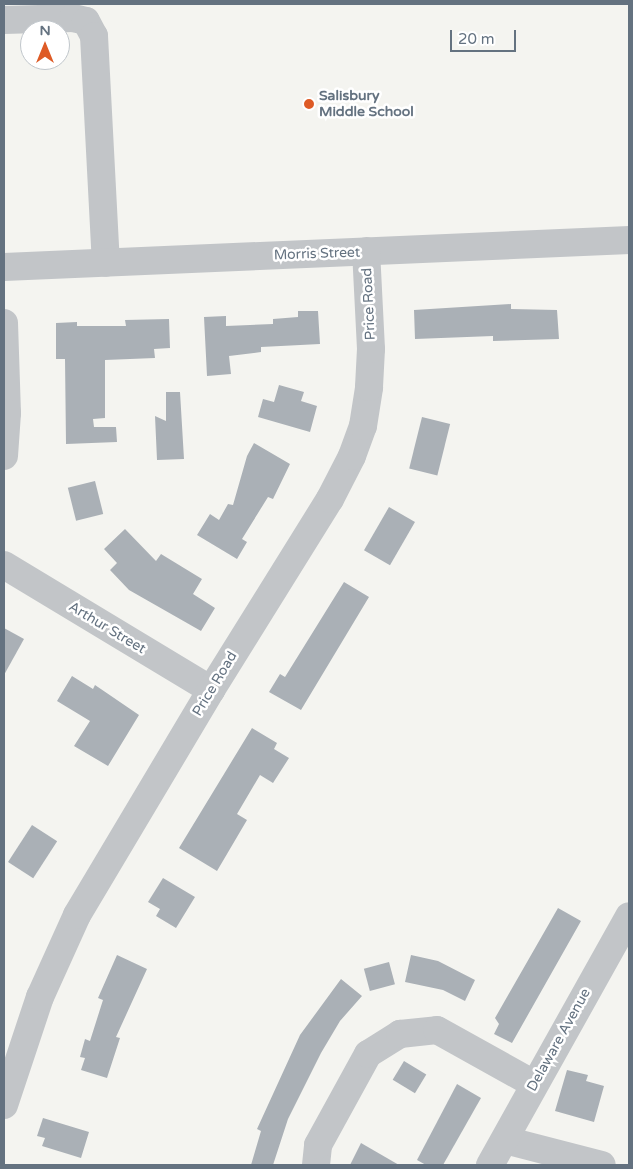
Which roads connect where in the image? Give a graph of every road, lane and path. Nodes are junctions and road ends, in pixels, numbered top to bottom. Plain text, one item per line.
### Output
1 (4, 20) edge
2 (629, 240) edge
3 (366, 252) junction
4 (106, 262) junction
5 (4, 267) edge
6 (4, 324) edge
7 (4, 456) edge
8 (4, 565) edge
9 (211, 690) junction
10 (629, 916) edge
11 (534, 1084) junction
12 (4, 1105) edge
13 (505, 1140) junction
14 (316, 1165) edge
15 (490, 1165) edge
16 (602, 1165) edge

1 - 4 street
2 - 3 street, Morris Street
3 - 4 street, Morris Street
3 - 9 street, Price Road
4 - 5 street, Morris Street
6 - 7 street
8 - 9 street, Arthur Street
9 - 12 street, Price Road
10 - 11 street, Delaware Avenue
11 - 13 street, Delaware Avenue
11 - 14 street
13 - 15 street, Delaware Avenue
13 - 16 street

